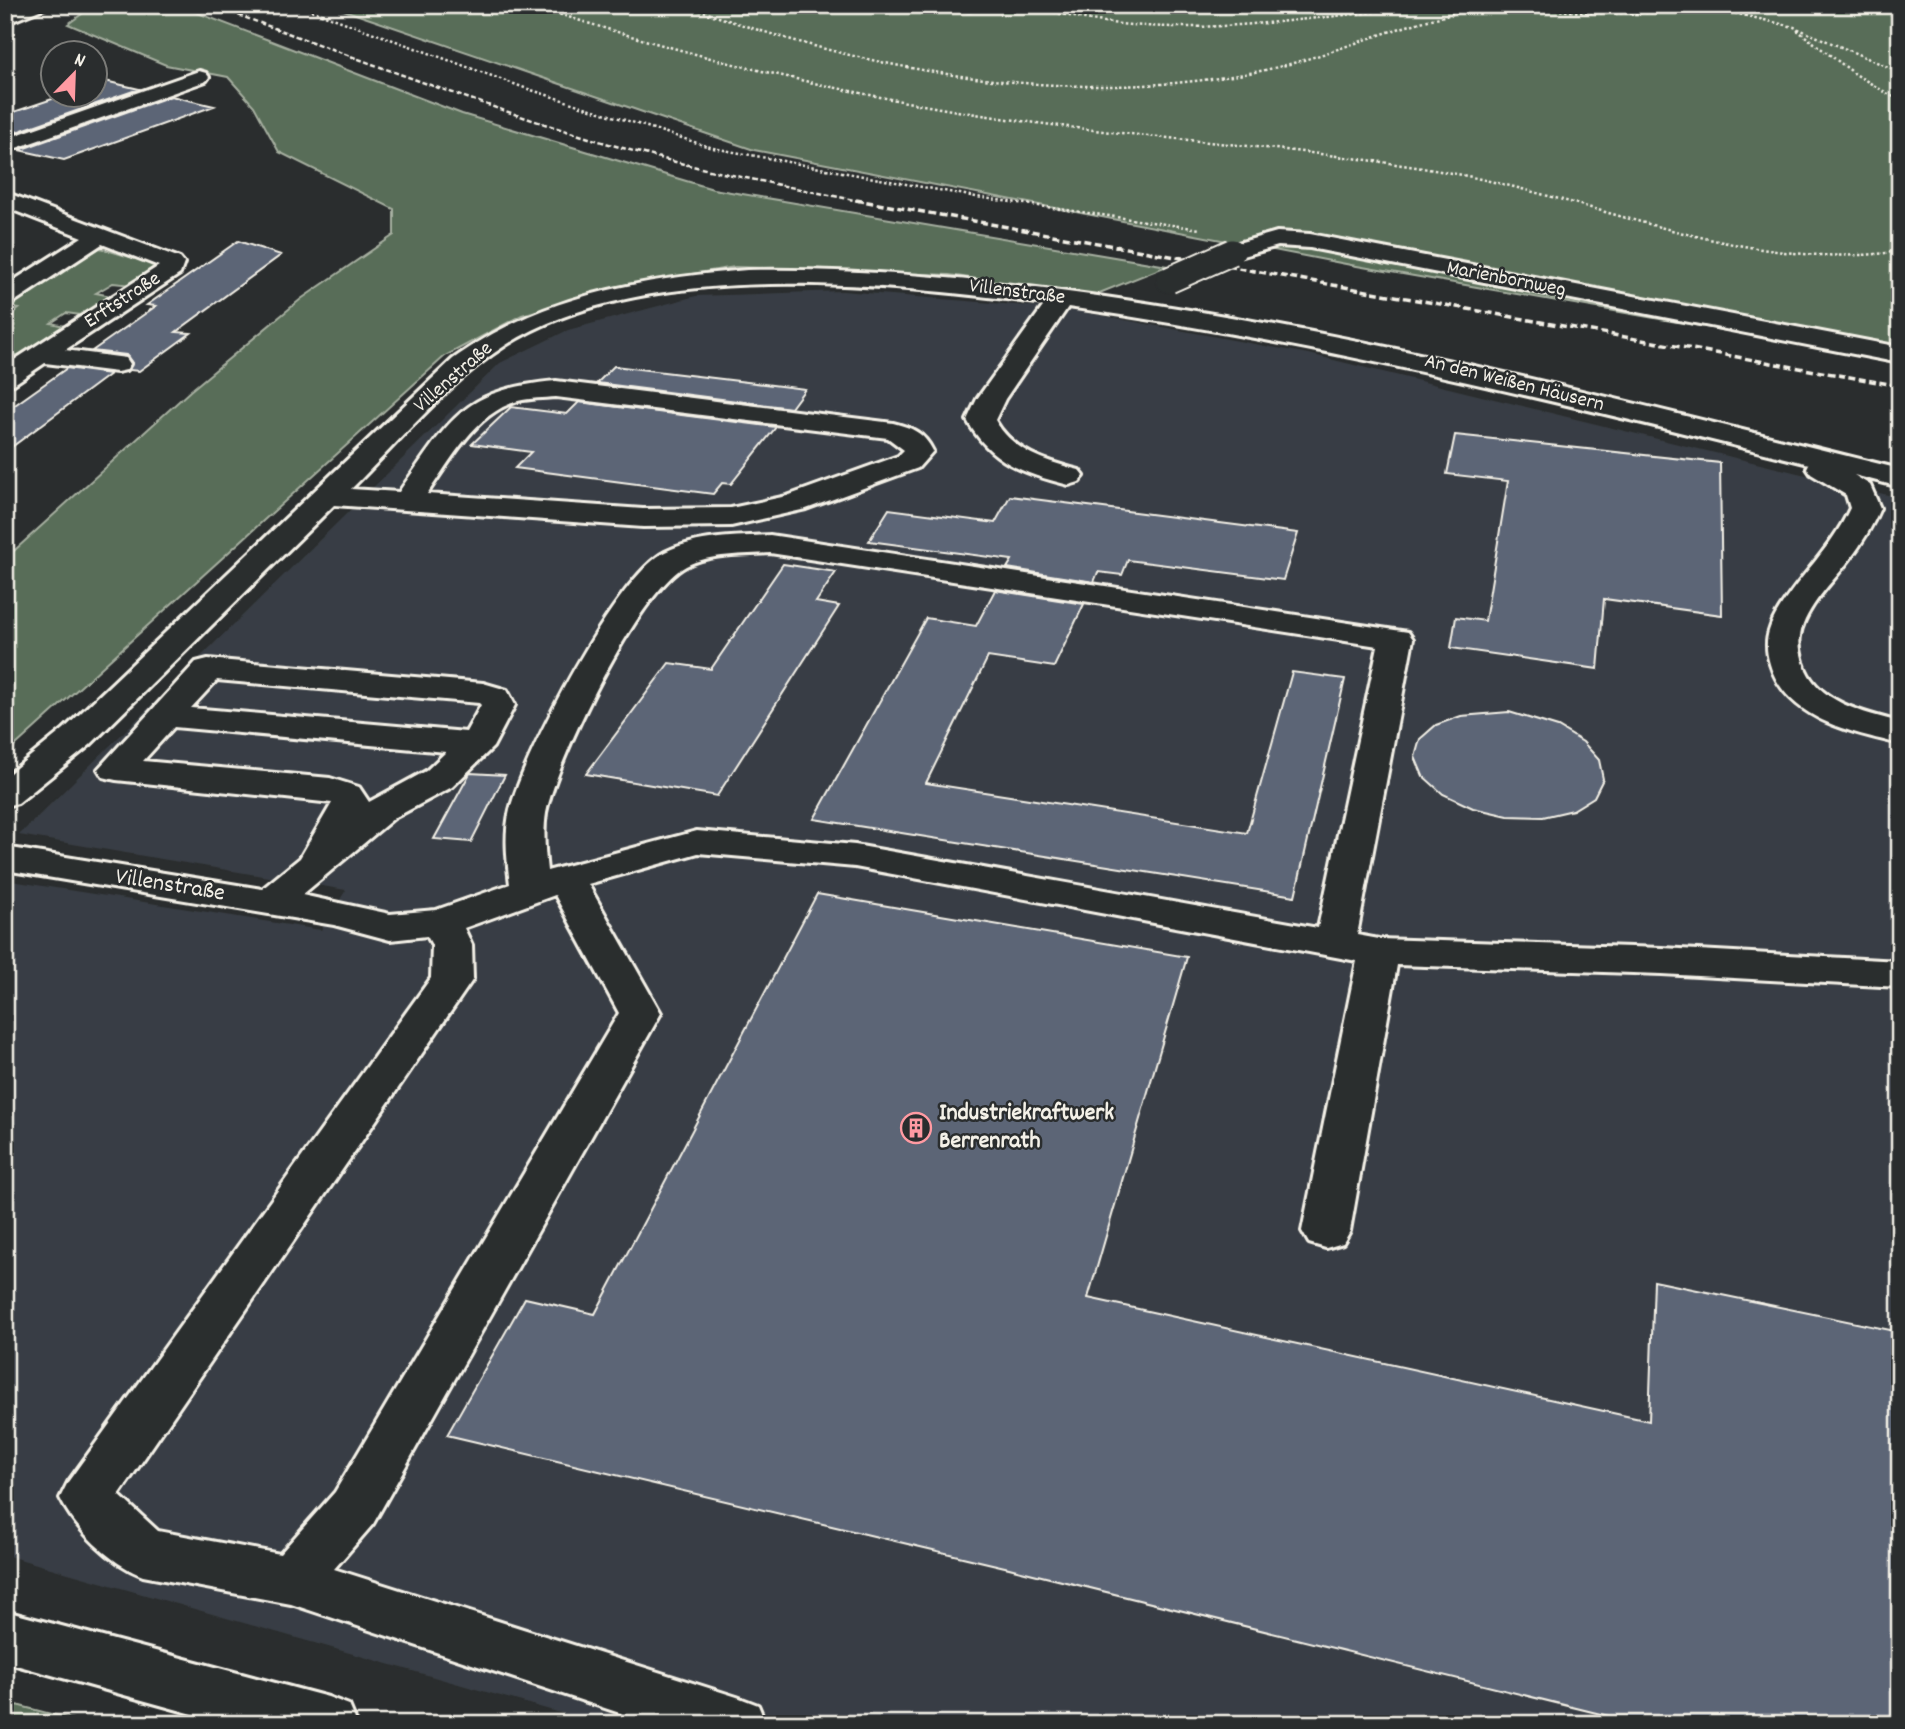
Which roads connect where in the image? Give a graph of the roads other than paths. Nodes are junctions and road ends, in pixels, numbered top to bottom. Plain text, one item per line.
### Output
1 (43, 5) edge
2 (5, 19) edge
3 (200, 77) dead end
4 (5, 146) edge
5 (5, 200) edge
6 (100, 235) junction
7 (5, 297) edge
8 (1062, 298) junction
9 (1125, 306) junction
10 (40, 355) junction
11 (1900, 355) edge
12 (117, 364) dead end
13 (9, 372) edge
14 (1807, 455) junction
15 (1069, 476) dead end
16 (1900, 478) edge
17 (327, 496) junction
18 (407, 502) junction
19 (165, 716) junction
20 (1900, 733) edge
21 (475, 744) junction
22 (5, 795) edge
23 (5, 858) edge
24 (317, 861) junction
25 (548, 885) junction
26 (270, 902) junction
27 (441, 922) junction
28 (1335, 944) junction
29 (1379, 952) junction
30 (1900, 974) edge
31 (1326, 1231) dead end
32 (291, 1580) junction
33 (5, 1636) edge
34 (328, 1724) edge
35 (737, 1724) edge

1 - 2 street
3 - 4 street
5 - 6 street, Erftstraße
6 - 7 street
6 - 10 street, Erftstraße
8 - 9 street, Villenstraße
8 - 15 street
8 - 17 street, Villenstraße
9 - 11 street, Marienbornweg, bridge
9 - 14 street, An den Weißen Häusern
10 - 12 street, Erftstraße
10 - 13 street, Erftstraße
14 - 16 street, An den Weißen Häusern
14 - 20 street
17 - 18 street
17 - 22 street, Villenstraße
18 - 18 street
19 - 21 street
19 - 21 street
19 - 24 street
21 - 24 street
23 - 26 street, Villenstraße
24 - 26 street
25 - 27 street, Villenstraße
25 - 28 street, Villenstraße
25 - 28 street
25 - 32 street
26 - 27 street, Villenstraße
27 - 32 street
28 - 29 street, Villenstraße
29 - 30 street, Villenstraße
29 - 31 street
32 - 35 street
33 - 34 street

